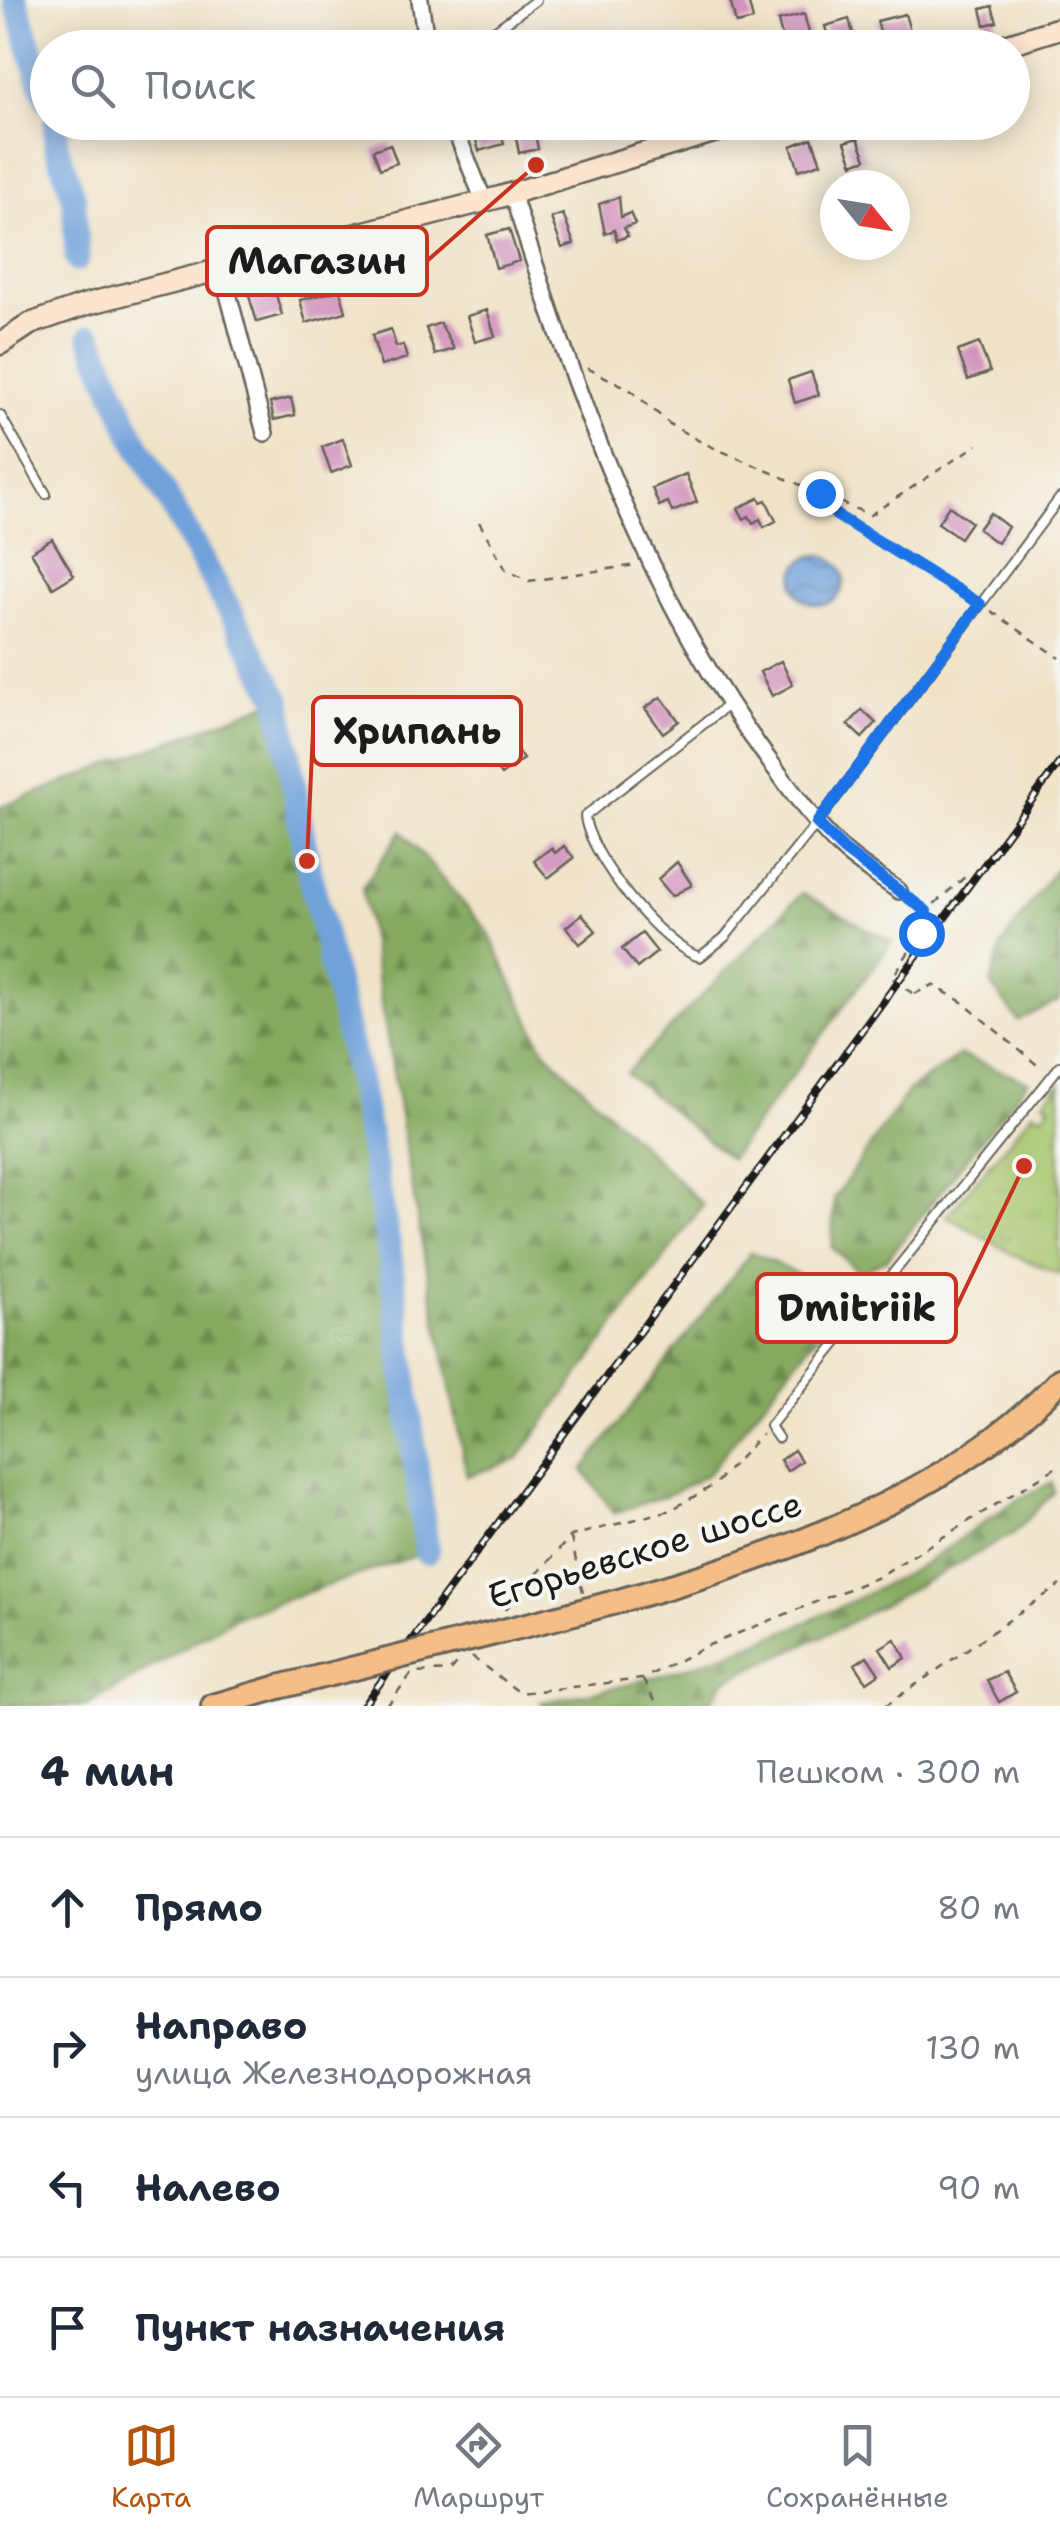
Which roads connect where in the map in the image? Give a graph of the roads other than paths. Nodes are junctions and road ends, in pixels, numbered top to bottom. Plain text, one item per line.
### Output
1 (420, 0) edge
2 (536, 0) edge
3 (1060, 28) edge
4 (426, 30) edge
5 (495, 30) edge
6 (1030, 37) edge
7 (459, 140) edge
8 (687, 140) edge
9 (512, 193) junction
10 (484, 201) junction
11 (222, 271) junction
12 (0, 344) edge
13 (0, 415) edge
14 (266, 433) dead end
15 (46, 494) dead end
16 (1060, 498) edge
17 (728, 705) junction
18 (817, 823) junction
19 (900, 891) road end
20 (1060, 1067) edge
21 (1060, 1380) edge
22 (778, 1438) dead end
23 (213, 1706) edge

1 - 4 street
2 - 5 lane
3 - 6 main road
7 - 10 street
8 - 9 main road
9 - 10 main road
9 - 17 street
10 - 11 main road
11 - 12 main road
11 - 14 street
13 - 15 lane
16 - 18 lane
17 - 18 street
17 - 18 lane
18 - 19 street
20 - 22 lane
21 - 23 main road, Егорьевское шоссе, bridge

